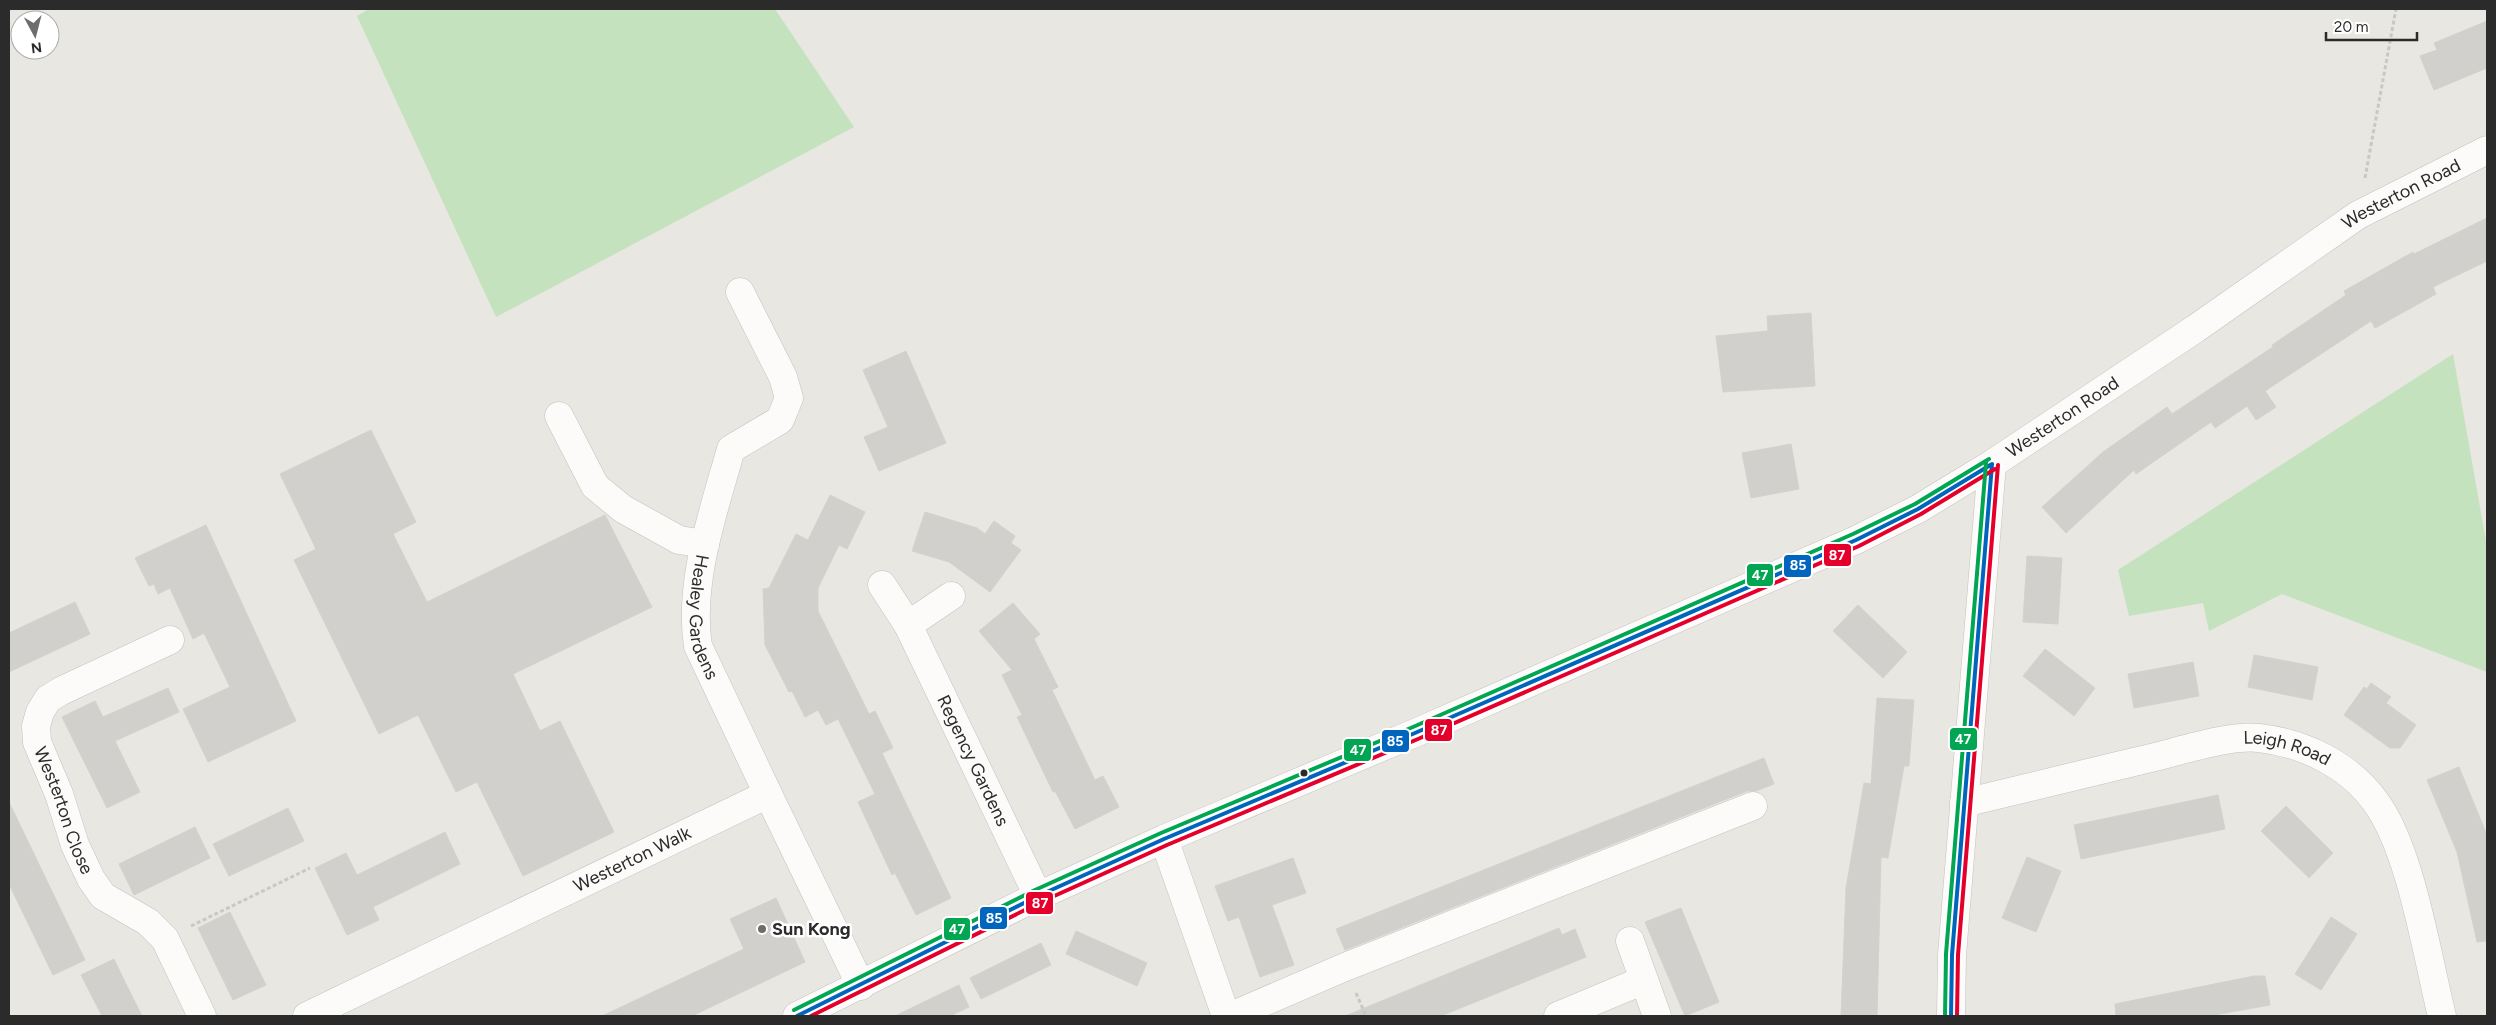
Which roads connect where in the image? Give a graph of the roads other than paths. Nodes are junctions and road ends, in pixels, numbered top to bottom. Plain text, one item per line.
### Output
1 (2487, 150) edge
2 (740, 292) dead end
3 (559, 416) dead end
4 (1992, 464) junction
5 (705, 544) junction
6 (882, 585) dead end
7 (951, 596) dead end
8 (908, 625) junction
9 (170, 640) dead end
10 (768, 794) junction
11 (1964, 803) junction
12 (1753, 806) dead end
13 (1164, 839) junction
14 (1038, 896) junction
15 (1630, 941) dead end
16 (1644, 980) junction
17 (861, 986) junction
18 (202, 1016) edge
19 (307, 1016) edge
20 (797, 1016) edge
21 (1226, 1016) edge
22 (1231, 1016) edge
23 (1558, 1016) edge
24 (1657, 1016) edge
25 (1951, 1016) edge
26 (2442, 1016) edge

1 - 4 street, Westerton Road
2 - 5 street, Healey Gardens
3 - 5 street
4 - 11 street
4 - 13 street, Westerton Road
5 - 10 street, Healey Gardens
6 - 8 street, Regency Gardens
7 - 8 street
8 - 14 street, Regency Gardens
9 - 18 street, Westerton Close
10 - 17 street
10 - 19 street, Westerton Walk
11 - 25 street
11 - 26 street, Leigh Road
12 - 22 street
13 - 14 street, Westerton Road
13 - 21 street
14 - 17 street, Westerton Road
15 - 16 street
16 - 23 street
16 - 24 street
17 - 20 street, Westerton Road

